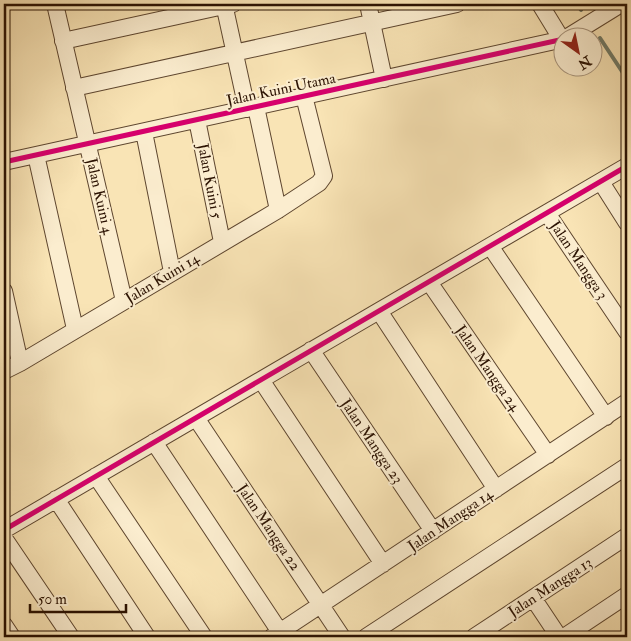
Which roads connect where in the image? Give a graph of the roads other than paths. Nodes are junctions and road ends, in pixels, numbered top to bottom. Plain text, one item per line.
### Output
1 (55, 4) edge
2 (227, 4) edge
3 (368, 4) edge
4 (457, 4) edge
5 (540, 4) edge
6 (621, 4) edge
7 (372, 22) junction
8 (556, 28) edge
9 (582, 28) edge
10 (63, 41) junction
11 (554, 41) edge
12 (234, 52) junction
13 (384, 79) junction
14 (74, 88) junction
15 (304, 96) junction
16 (251, 108) junction
17 (197, 120) junction
18 (144, 132) junction
19 (87, 144) junction
20 (36, 155) junction
21 (4, 162) edge
22 (627, 166) edge
23 (601, 182) junction
24 (278, 210) junction
25 (547, 213) junction
26 (627, 223) edge
27 (222, 242) junction
28 (490, 246) junction
29 (172, 272) junction
30 (428, 282) junction
31 (4, 291) edge
32 (124, 300) junction
33 (379, 311) junction
34 (75, 330) junction
35 (627, 332) edge
36 (311, 350) junction
37 (20, 362) junction
38 (4, 371) edge
39 (261, 380) junction
40 (627, 402) edge
41 (606, 417) junction
42 (196, 418) junction
43 (154, 442) junction
44 (548, 455) junction
45 (627, 466) edge
46 (96, 476) junction
47 (496, 489) junction
48 (56, 499) junction
49 (4, 530) edge
50 (433, 531) junction
51 (627, 536) edge
52 (4, 538) edge
53 (383, 564) junction
54 (627, 595) edge
55 (533, 598) junction
56 (321, 605) junction
57 (4, 625) edge
58 (276, 635) edge
59 (12, 637) edge
60 (71, 637) edge
61 (147, 637) edge
62 (204, 637) edge
63 (342, 637) edge
64 (366, 637) edge
65 (474, 637) edge
66 (559, 637) edge
67 (564, 637) edge

1 - 10 street, Jalan Kuini 4
2 - 10 street
2 - 12 street
3 - 7 street
4 - 7 street
5 - 8 street
6 - 9 street, Jalan Kuini Utama
7 - 12 street
7 - 13 street
10 - 14 street, Jalan Kuini 4
11 - 13 street, Jalan Kuini Utama
12 - 14 street
12 - 16 street
13 - 15 street, Jalan Kuini Utama
14 - 19 street, Jalan Kuini 4
15 - 16 street, Jalan Kuini Utama
15 - 24 street, Jalan Kuini 14
16 - 17 street, Jalan Kuini Utama
16 - 24 street
17 - 18 street, Jalan Kuini Utama
17 - 27 street, Jalan Kuini 5
18 - 19 street, Jalan Kuini Utama
18 - 29 street
19 - 20 street, Jalan Kuini Utama
19 - 32 street, Jalan Kuini 4
20 - 21 street, Jalan Kuini Utama
20 - 34 street
22 - 23 street
23 - 25 street
23 - 26 street
24 - 27 street, Jalan Kuini 14
25 - 28 street
25 - 35 street, Jalan Mangga 3
27 - 29 street, Jalan Kuini 14
28 - 30 street
28 - 41 street
29 - 32 street, Jalan Kuini 14
30 - 33 street
30 - 44 street, Jalan Mangga 24
31 - 37 street
32 - 34 street, Jalan Kuini 14
33 - 36 street
33 - 47 street
34 - 37 street, Jalan Kuini 14
36 - 39 street
36 - 50 street, Jalan Mangga 23
37 - 38 street, Jalan Kuini 14
39 - 42 street
39 - 53 street
40 - 41 street, Jalan Mangga 14
41 - 44 street, Jalan Mangga 14
42 - 43 street
42 - 56 street, Jalan Mangga 22
43 - 46 street
43 - 58 street
44 - 47 street, Jalan Mangga 14
45 - 64 street
46 - 48 street
46 - 62 street
47 - 50 street, Jalan Mangga 14
48 - 49 street
48 - 61 street
50 - 53 street, Jalan Mangga 14
51 - 55 street, Jalan Mangga 13
52 - 60 street
53 - 56 street, Jalan Mangga 14
54 - 67 street
55 - 65 street, Jalan Mangga 13
55 - 66 street
56 - 58 street, Jalan Mangga 14
56 - 63 street, Jalan Mangga 22
57 - 59 street

